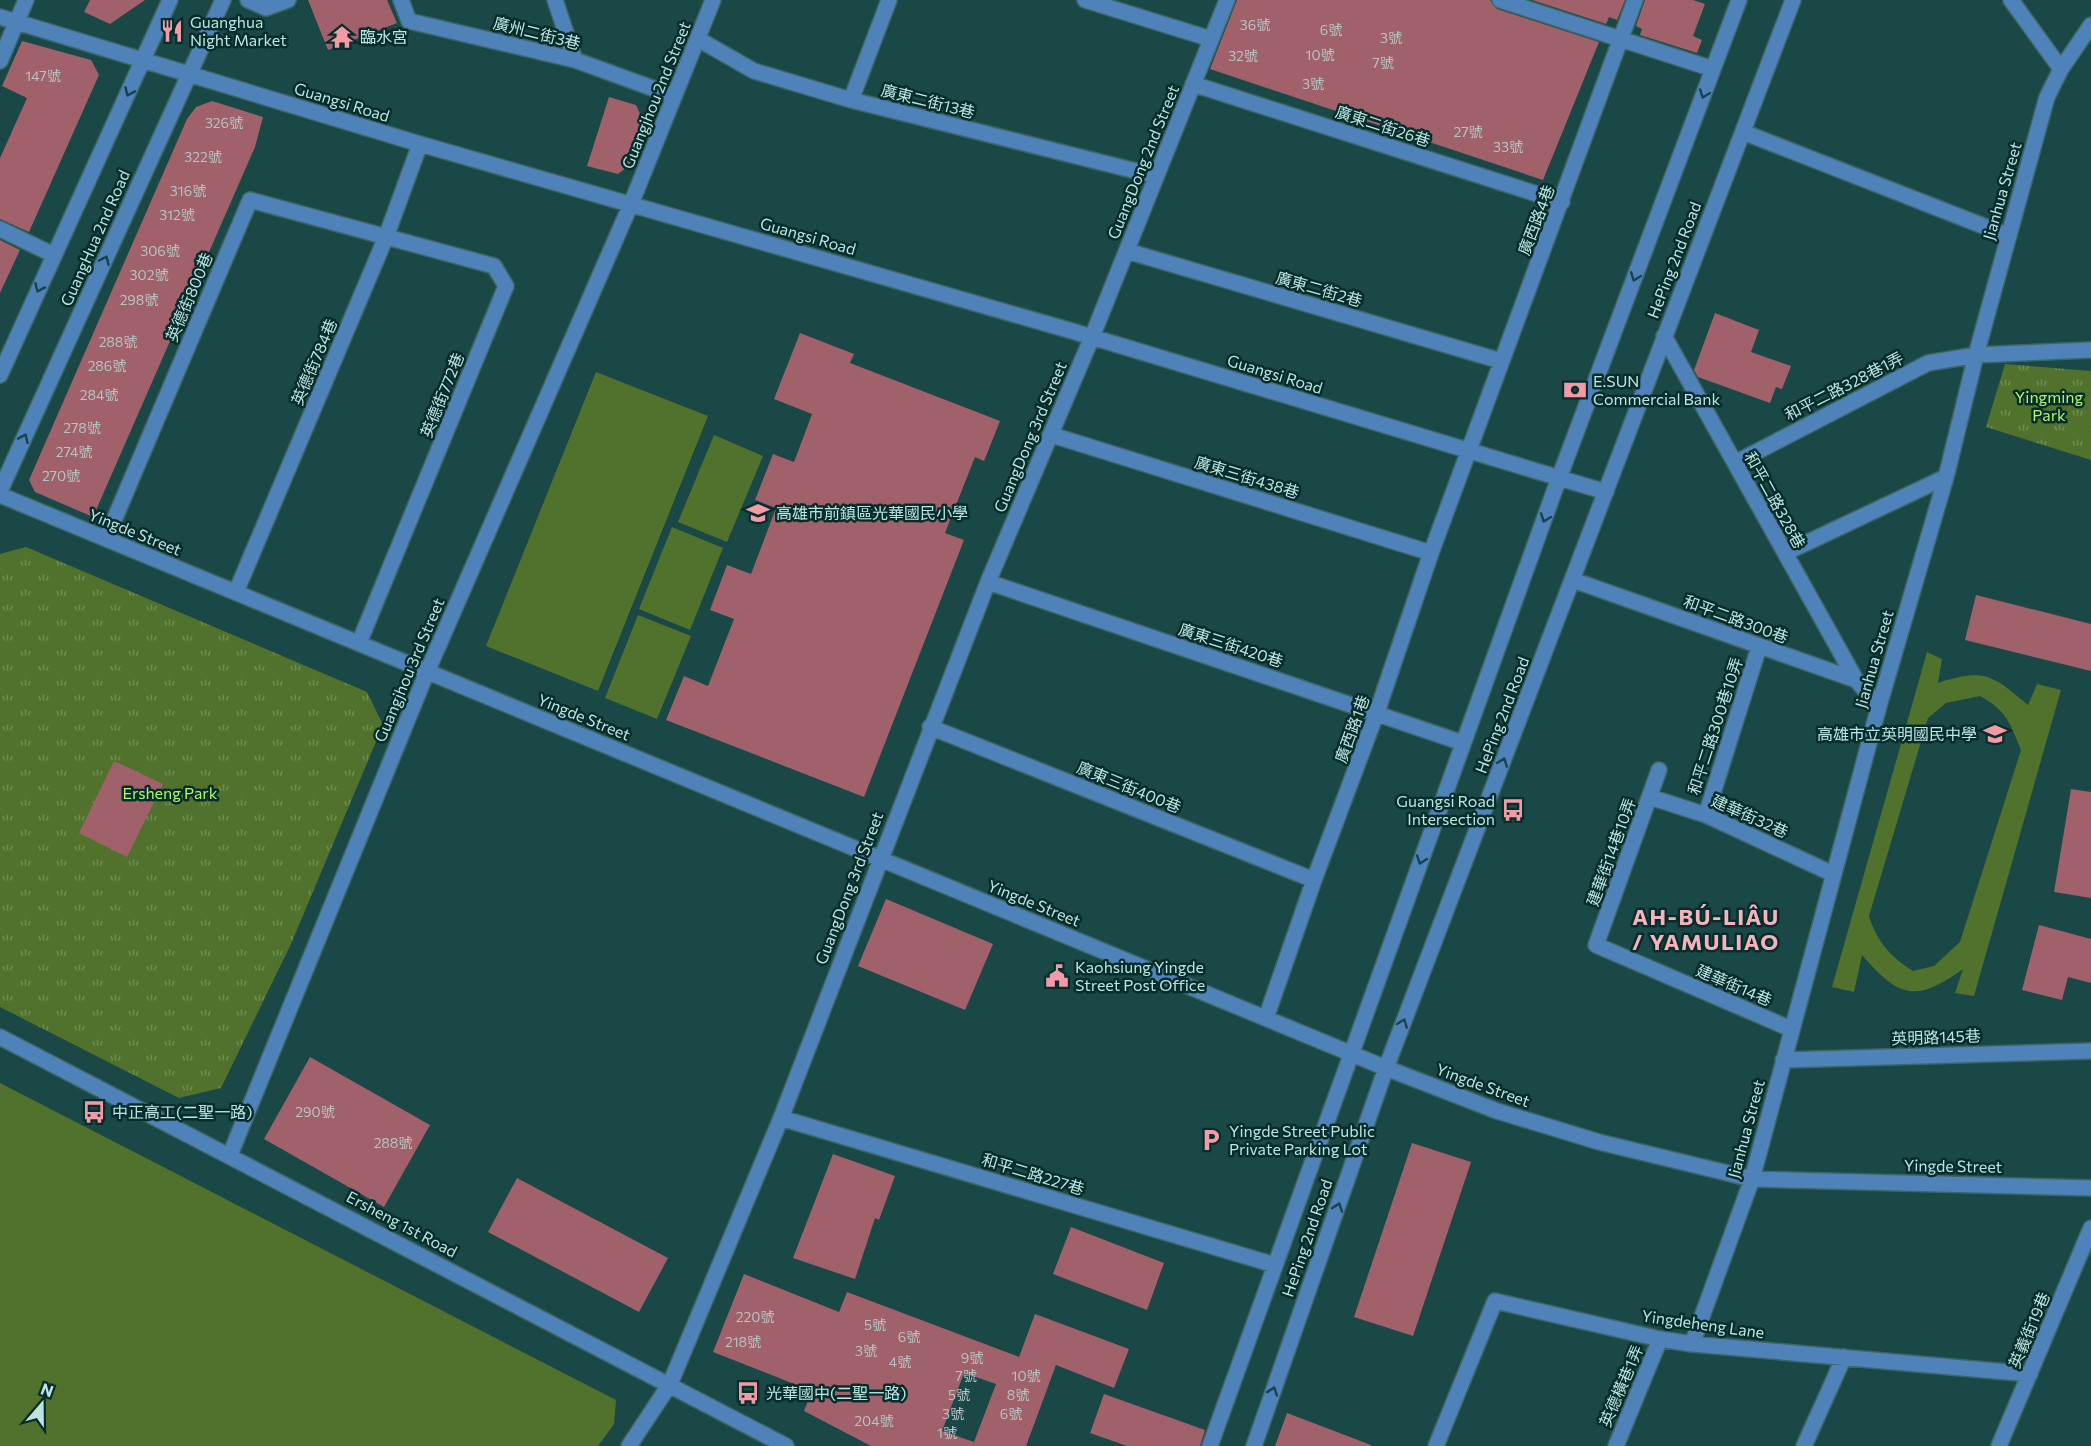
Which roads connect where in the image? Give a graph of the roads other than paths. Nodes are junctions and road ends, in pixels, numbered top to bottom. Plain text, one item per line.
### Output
1 (26, 0) edge
2 (170, 0) edge
3 (223, 0) edge
4 (248, 0) edge
5 (288, 0) edge
6 (401, 0) edge
7 (555, 0) edge
8 (713, 0) edge
9 (889, 0) edge
10 (1085, 0) edge
11 (1227, 0) edge
12 (1500, 0) edge
13 (1635, 0) edge
14 (1739, 0) edge
15 (1792, 0) edge
16 (2011, 0) edge
17 (0, 17) edge
18 (17, 22) junction
19 (2091, 25) edge
20 (698, 39) junction
21 (1211, 39) junction
22 (1622, 39) junction
23 (143, 60) junction
24 (575, 60) junction
25 (0, 61) edge
26 (1713, 69) junction
27 (2061, 69) junction
28 (190, 74) junction
29 (1193, 84) junction
30 (674, 96) junction
31 (851, 100) junction
32 (1743, 132) junction
33 (420, 144) junction
34 (1156, 177) junction
35 (1562, 202) junction
36 (631, 204) junction
37 (0, 229) edge
38 (2008, 236) junction
39 (386, 237) junction
40 (1127, 251) junction
41 (54, 255) junction
42 (1664, 336) junction
43 (1092, 337) junction
44 (2091, 350) edge
45 (1976, 355) junction
46 (1501, 361) junction
47 (0, 375) edge
48 (1052, 435) junction
49 (1468, 451) junction
50 (1735, 463) junction
51 (1946, 477) junction
52 (1559, 478) junction
53 (1606, 492) junction
54 (0, 493) edge
55 (105, 539) junction
56 (1785, 553) junction
57 (1431, 554) junction
58 (1573, 580) junction
59 (987, 582) junction
60 (236, 592) junction
61 (359, 643) junction
62 (1759, 647) junction
63 (427, 672) junction
64 (1856, 680) junction
65 (1879, 706) junction
66 (1377, 712) junction
67 (930, 727) junction
68 (1463, 743) junction
69 (1659, 770) dead end
70 (1650, 797) junction
71 (1706, 815) junction
72 (879, 859) junction
73 (1833, 874) junction
74 (1314, 880) junction
75 (1596, 945) joint
76 (1266, 1018) junction
77 (1791, 1029) junction
78 (0, 1037) edge
79 (2091, 1051) edge
80 (1352, 1053) junction
81 (1783, 1060) junction
82 (1386, 1068) junction
83 (781, 1118) junction
84 (230, 1155) junction
85 (1752, 1179) junction
86 (2091, 1188) edge
87 (2091, 1228) edge
88 (1275, 1265) junction
89 (1660, 1339) junction
90 (1692, 1344) junction
91 (1844, 1358) junction
92 (2030, 1374) junction
93 (670, 1383) junction
94 (629, 1446) edge
95 (786, 1446) edge
96 (1210, 1446) edge
97 (1254, 1446) edge
98 (1436, 1446) edge
99 (1616, 1446) edge
100 (1804, 1446) edge
101 (1999, 1446) edge

1 - 18 street
2 - 23 street, GuangHua 2nd Road
3 - 28 street, GuangHua 2nd Road
4 - 5 street
6 - 24 street, 廣州二街3巷
7 - 24 street
8 - 20 street, Guangjhou 2nd Street
9 - 31 street
10 - 21 street
11 - 21 street, GuangDong 2nd Street
12 - 22 street
13 - 22 street, 廣西路4巷
14 - 26 street, HePing 2nd Road
15 - 32 street, HePing 2nd Road
16 - 27 street
17 - 18 street, Guangsi Road
18 - 23 street, Guangsi Road
18 - 25 street
19 - 27 street, Jianhua Street
20 - 30 street, Guangjhou 2nd Street
20 - 31 street, 廣東二街13巷
21 - 29 street, GuangDong 2nd Street
22 - 26 street
22 - 35 street, 廣西路4巷
23 - 28 street, Guangsi Road
23 -> 41 street, GuangHua 2nd Road
24 - 30 street, 廣州二街3巷
26 -> 52 street, HePing 2nd Road
27 - 38 street, Jianhua Street
28 - 33 street, Guangsi Road
54 -> 28 street, GuangHua 2nd Road
29 - 34 street, GuangDong 2nd Street
29 - 35 street, 廣東二街26巷
30 - 36 street, Guangjhou 2nd Street
31 - 34 street, 廣東二街13巷
32 - 38 street
32 - 42 street, HePing 2nd Road
33 - 36 street, Guangsi Road
33 - 39 street, 英德街784巷
34 - 40 street, GuangDong 2nd Street
35 - 46 street, 廣西路4巷
36 - 43 street, Guangsi Road
36 - 63 street, Guangjhou 3rd Street
37 - 41 street
38 - 45 street, Jianhua Street
39 - 55 street, 英德街800巷
39 - 60 street, 英德街784巷
39 - 61 street, 英德街772巷
40 - 43 street, GuangDong 2nd Street
40 - 46 street, 廣東二街2巷
41 -> 47 street, GuangHua 2nd Road
42 - 50 street, 和平二路328巷
42 - 53 street, HePing 2nd Road
43 - 48 street, GuangDong 3rd Street
43 - 49 street, Guangsi Road
44 - 45 street, 和平二路328巷1弄
45 - 50 street, 和平二路328巷1弄
45 - 51 street, Jianhua Street
46 - 49 street, 廣西路4巷
48 - 57 street, 廣東三街438巷
48 - 59 street, GuangDong 3rd Street
49 - 52 street, Guangsi Road
49 - 57 street, 廣西路1巷
50 - 56 street, 和平二路328巷
51 - 56 street
51 - 65 street, Jianhua Street
52 - 53 street, Guangsi Road
52 -> 68 street, HePing 2nd Road
53 - 58 street, HePing 2nd Road
54 - 55 street, Yingde Street
55 - 60 street, Yingde Street
56 - 64 street, 和平二路328巷
57 - 66 street, 廣西路1巷
58 - 62 street, 和平二路300巷
82 -> 58 street, HePing 2nd Road
59 - 66 street, 廣東三街420巷
59 - 67 street, GuangDong 3rd Street
60 - 61 street, Yingde Street
61 - 63 street, Yingde Street
62 - 64 street, 和平二路300巷
62 - 71 street, 和平二路300巷10弄
63 - 72 street, Yingde Street
63 - 84 street, Guangjhou 3rd Street
64 - 65 street, 和平二路300巷
65 - 73 street, Jianhua Street
66 - 68 street, 廣東三街420巷
66 - 74 street, 廣西路1巷
67 - 72 street, GuangDong 3rd Street
67 - 74 street, 廣東三街400巷
68 -> 80 street, HePing 2nd Road
69 - 70 street, 建華街14巷10弄
70 - 71 street, 建華街32巷
70 - 75 street, 建華街14巷10弄
71 - 73 street, 建華街32巷
72 - 76 street, Yingde Street
72 - 83 street, GuangDong 3rd Street
73 - 77 street, Jianhua Street
74 - 76 street, 廣西路1巷
75 - 77 street, 建華街14巷
76 - 80 street, Yingde Street
77 - 81 street, Jianhua Street
78 - 84 street, Ersheng 1st Road
79 - 81 street, 英明路145巷
80 - 82 street, Yingde Street
80 - 88 street, HePing 2nd Road
81 - 85 street, Jianhua Street
82 - 85 street, Yingde Street
97 -> 82 street, HePing 2nd Road
83 - 88 street, 和平二路227巷
83 - 93 street, GuangDong 3rd Street
84 - 93 street, Ersheng 1st Road
85 - 86 street, Yingde Street
85 - 90 street, Jianhua Street
87 - 92 street, 英義街19巷
88 - 96 street, HePing 2nd Road
89 - 90 street, Yingdeheng Lane
89 - 98 street, Yingdeheng Lane
89 - 99 street, 英德橫巷1弄
90 - 91 street, Yingdeheng Lane
91 - 92 street, Yingdeheng Lane
91 - 100 street
92 - 101 street, 英義街19巷
93 - 94 street, GuangDong 3rd Street
93 - 95 street, Ersheng 1st Road

